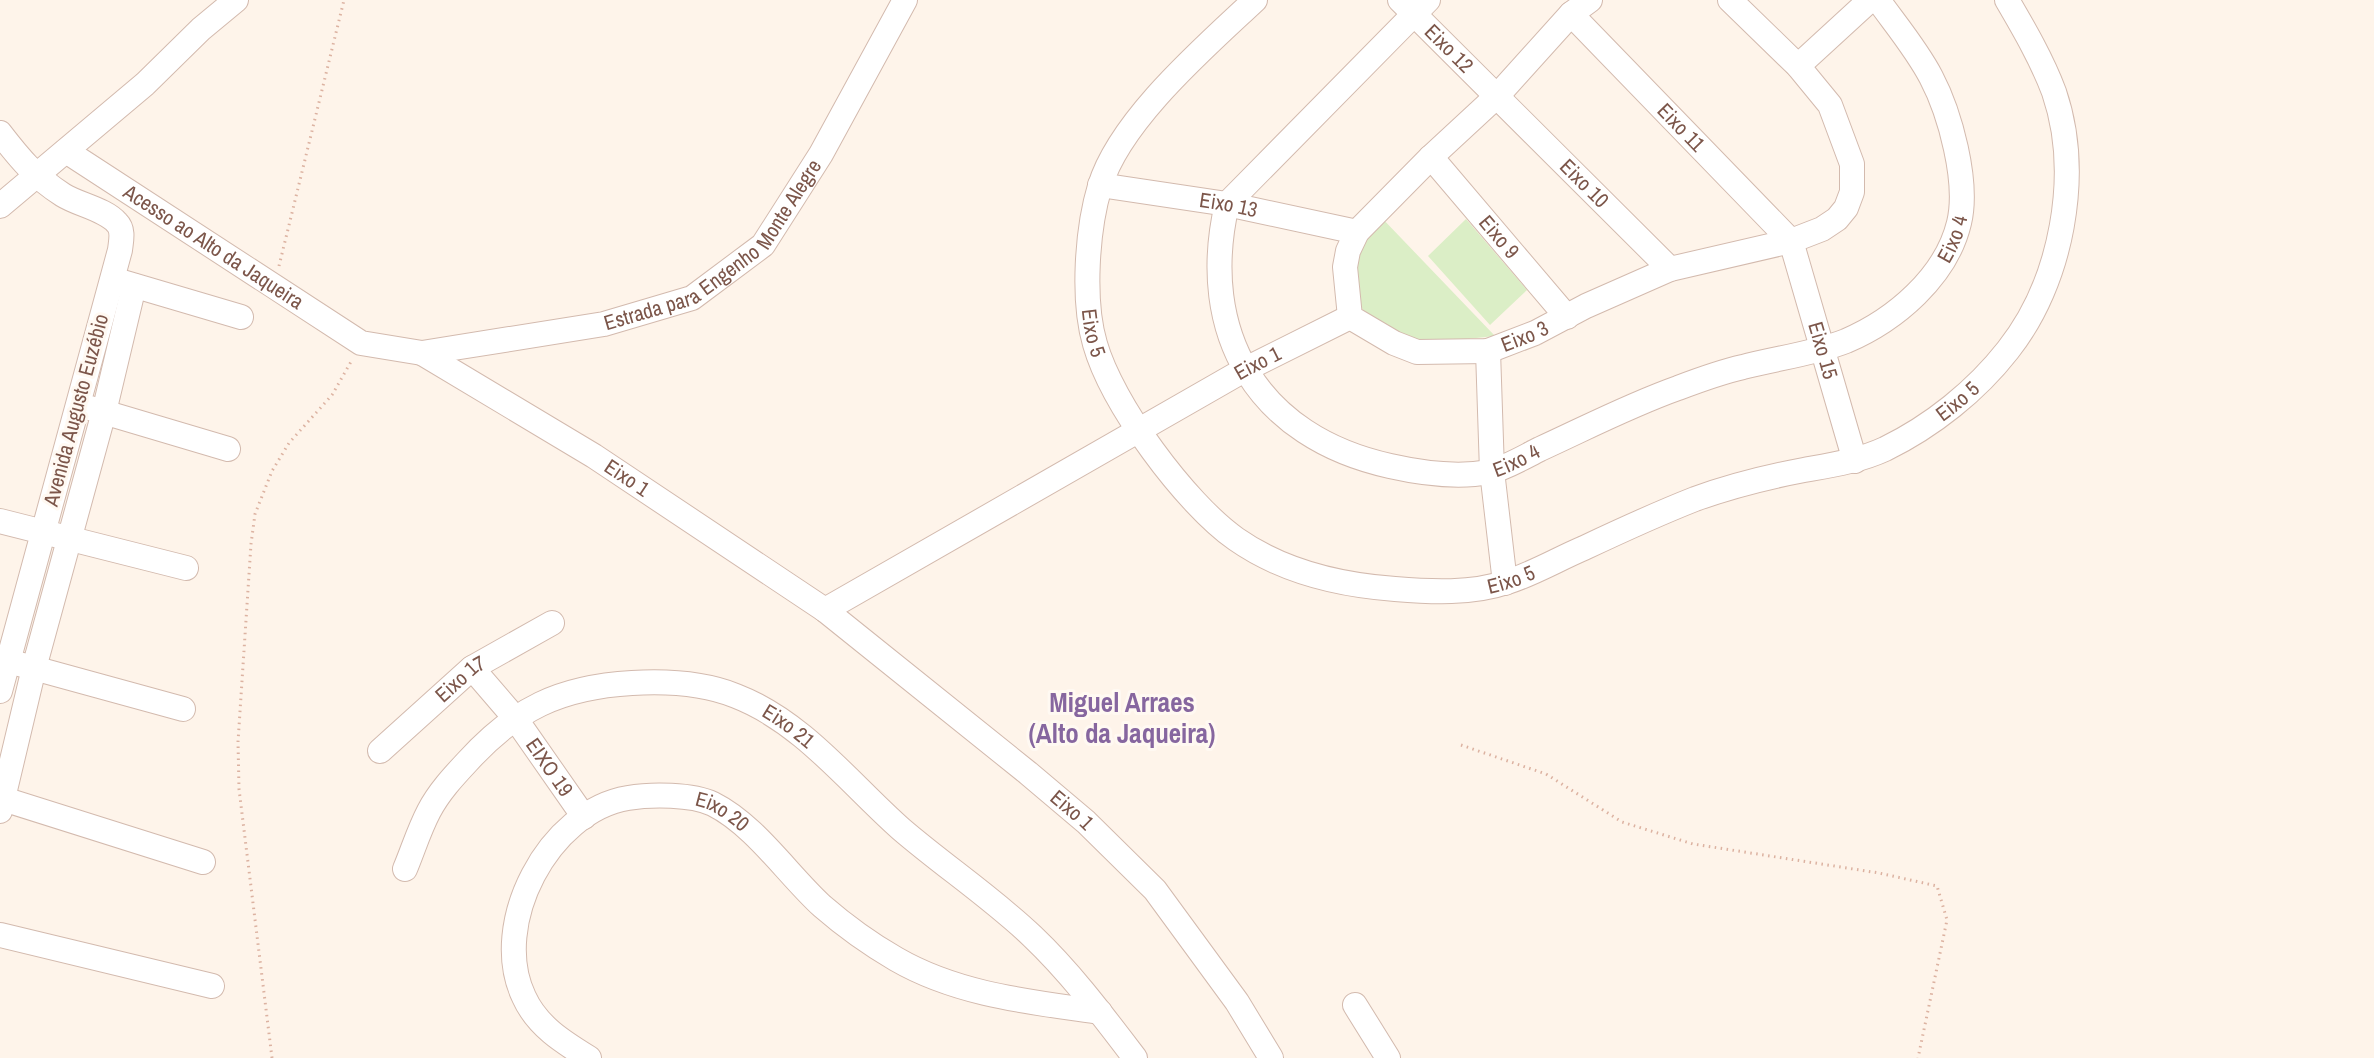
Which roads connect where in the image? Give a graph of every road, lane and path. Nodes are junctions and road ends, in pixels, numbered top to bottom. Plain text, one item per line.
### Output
1 (236, 0) edge
2 (344, 0) edge
3 (905, 0) edge
4 (1254, 0) edge
5 (1590, 0) edge
6 (1730, 0) edge
7 (1870, 0) edge
8 (1878, 0) edge
9 (2007, 0) edge
10 (1414, 4) edge
11 (1571, 14) junction
12 (1798, 66) junction
13 (1498, 95) junction
14 (0, 133) edge
15 (66, 151) junction
16 (1431, 157) junction
17 (34, 175) junction
18 (1100, 185) junction
19 (1227, 204) junction
20 (0, 206) edge
21 (1357, 232) junction
22 (1791, 240) junction
23 (1670, 269) junction
24 (123, 282) junction
25 (274, 288) junction
26 (1350, 316) junction
27 (1568, 316) junction
28 (241, 317) dead end
29 (361, 344) junction
30 (1823, 349) junction
31 (1488, 351) junction
32 (422, 353) junction
33 (1244, 370) junction
34 (77, 404) junction
35 (104, 412) junction
36 (1139, 430) junction
37 (228, 449) dead end
38 (1855, 461) junction
39 (1492, 471) junction
40 (0, 521) edge
41 (43, 531) junction
42 (67, 537) junction
43 (186, 568) dead end
44 (1505, 583) junction
45 (825, 610) junction
46 (552, 623) dead end
47 (4, 658) edge
48 (34, 668) junction
49 (472, 668) junction
50 (0, 691) edge
51 (183, 709) dead end
52 (515, 718) junction
53 (1461, 745) dead end
54 (380, 751) dead end
55 (1, 803) edge
56 (584, 817) junction
57 (203, 861) dead end
58 (405, 869) dead end
59 (0, 935) edge
60 (212, 986) dead end
61 (1355, 1005) dead end
62 (1101, 1012) junction
63 (272, 1058) edge
64 (589, 1058) edge
65 (1135, 1058) edge
66 (1271, 1058) edge
67 (1388, 1058) edge
68 (1918, 1058) edge

1 - 15 street
2 - 25 path
3 - 32 street, Estrada para Engenho Monte Alegre
4 - 18 street, Eixo 5
5 - 11 street
6 - 12 street, Eixo 3
7 - 12 street
8 - 30 street, Eixo 4
9 - 38 street, Eixo 5
10 - 13 street, Eixo 12
10 - 19 street
11 - 13 street
11 - 22 street, Eixo 11
12 - 22 street, Eixo 3
13 - 16 street
13 - 23 street, Eixo 10
14 - 17 street, Avenida Augusto Euzébio
15 - 17 street
15 - 25 street, Acesso ao Alto da Jaqueira
16 - 21 street
16 - 27 street, Eixo 9
17 - 20 street
17 - 24 street, Avenida Augusto Euzébio
18 - 19 street, Eixo 13
18 - 36 street, Eixo 5
19 - 21 street, Eixo 13
19 - 33 street, Eixo 4
21 - 26 street
22 - 23 street, Eixo 3
22 - 30 street, Eixo 15
23 - 27 street, Eixo 3
24 - 28 street
24 - 34 street, Avenida Augusto Euzébio
24 - 35 street, Avenida Augusto Euzébio
25 - 29 street, Acesso ao Alto da Jaqueira
26 - 31 street, Eixo 3
26 - 33 street, Eixo 1
27 - 31 street, Eixo 3
29 - 32 street
29 - 63 path
30 - 38 street, Eixo 15
30 - 39 street, Eixo 4
31 - 39 street
32 - 45 street, Eixo 1
33 - 36 street, Eixo 1
33 - 39 street, Eixo 4
34 - 35 street
34 - 41 street, Avenida Augusto Euzébio
35 - 37 street
35 - 42 street, Avenida Augusto Euzébio
36 - 44 street, Eixo 5
36 - 45 street, Eixo 1
38 - 44 street, Eixo 5
39 - 44 street
40 - 41 street
41 - 42 street
41 - 47 street, Avenida Augusto Euzébio
42 - 43 street
42 - 48 street, Avenida Augusto Euzébio
45 - 66 street, Eixo 1
46 - 49 street, Eixo 17
47 - 48 street
47 - 50 street, Avenida Augusto Euzébio
48 - 51 street
48 - 55 street, Avenida Augusto Euzébio
49 - 52 street, EIXO 19
49 - 54 street, Eixo 17
52 - 56 street, EIXO 19
52 - 58 street, Eixo 21
52 - 62 street, Eixo 21
53 - 68 path
55 - 57 street
56 - 62 street, Eixo 20
56 - 64 street, Eixo 20
59 - 60 street
61 - 67 street
62 - 65 street, Eixo 21

